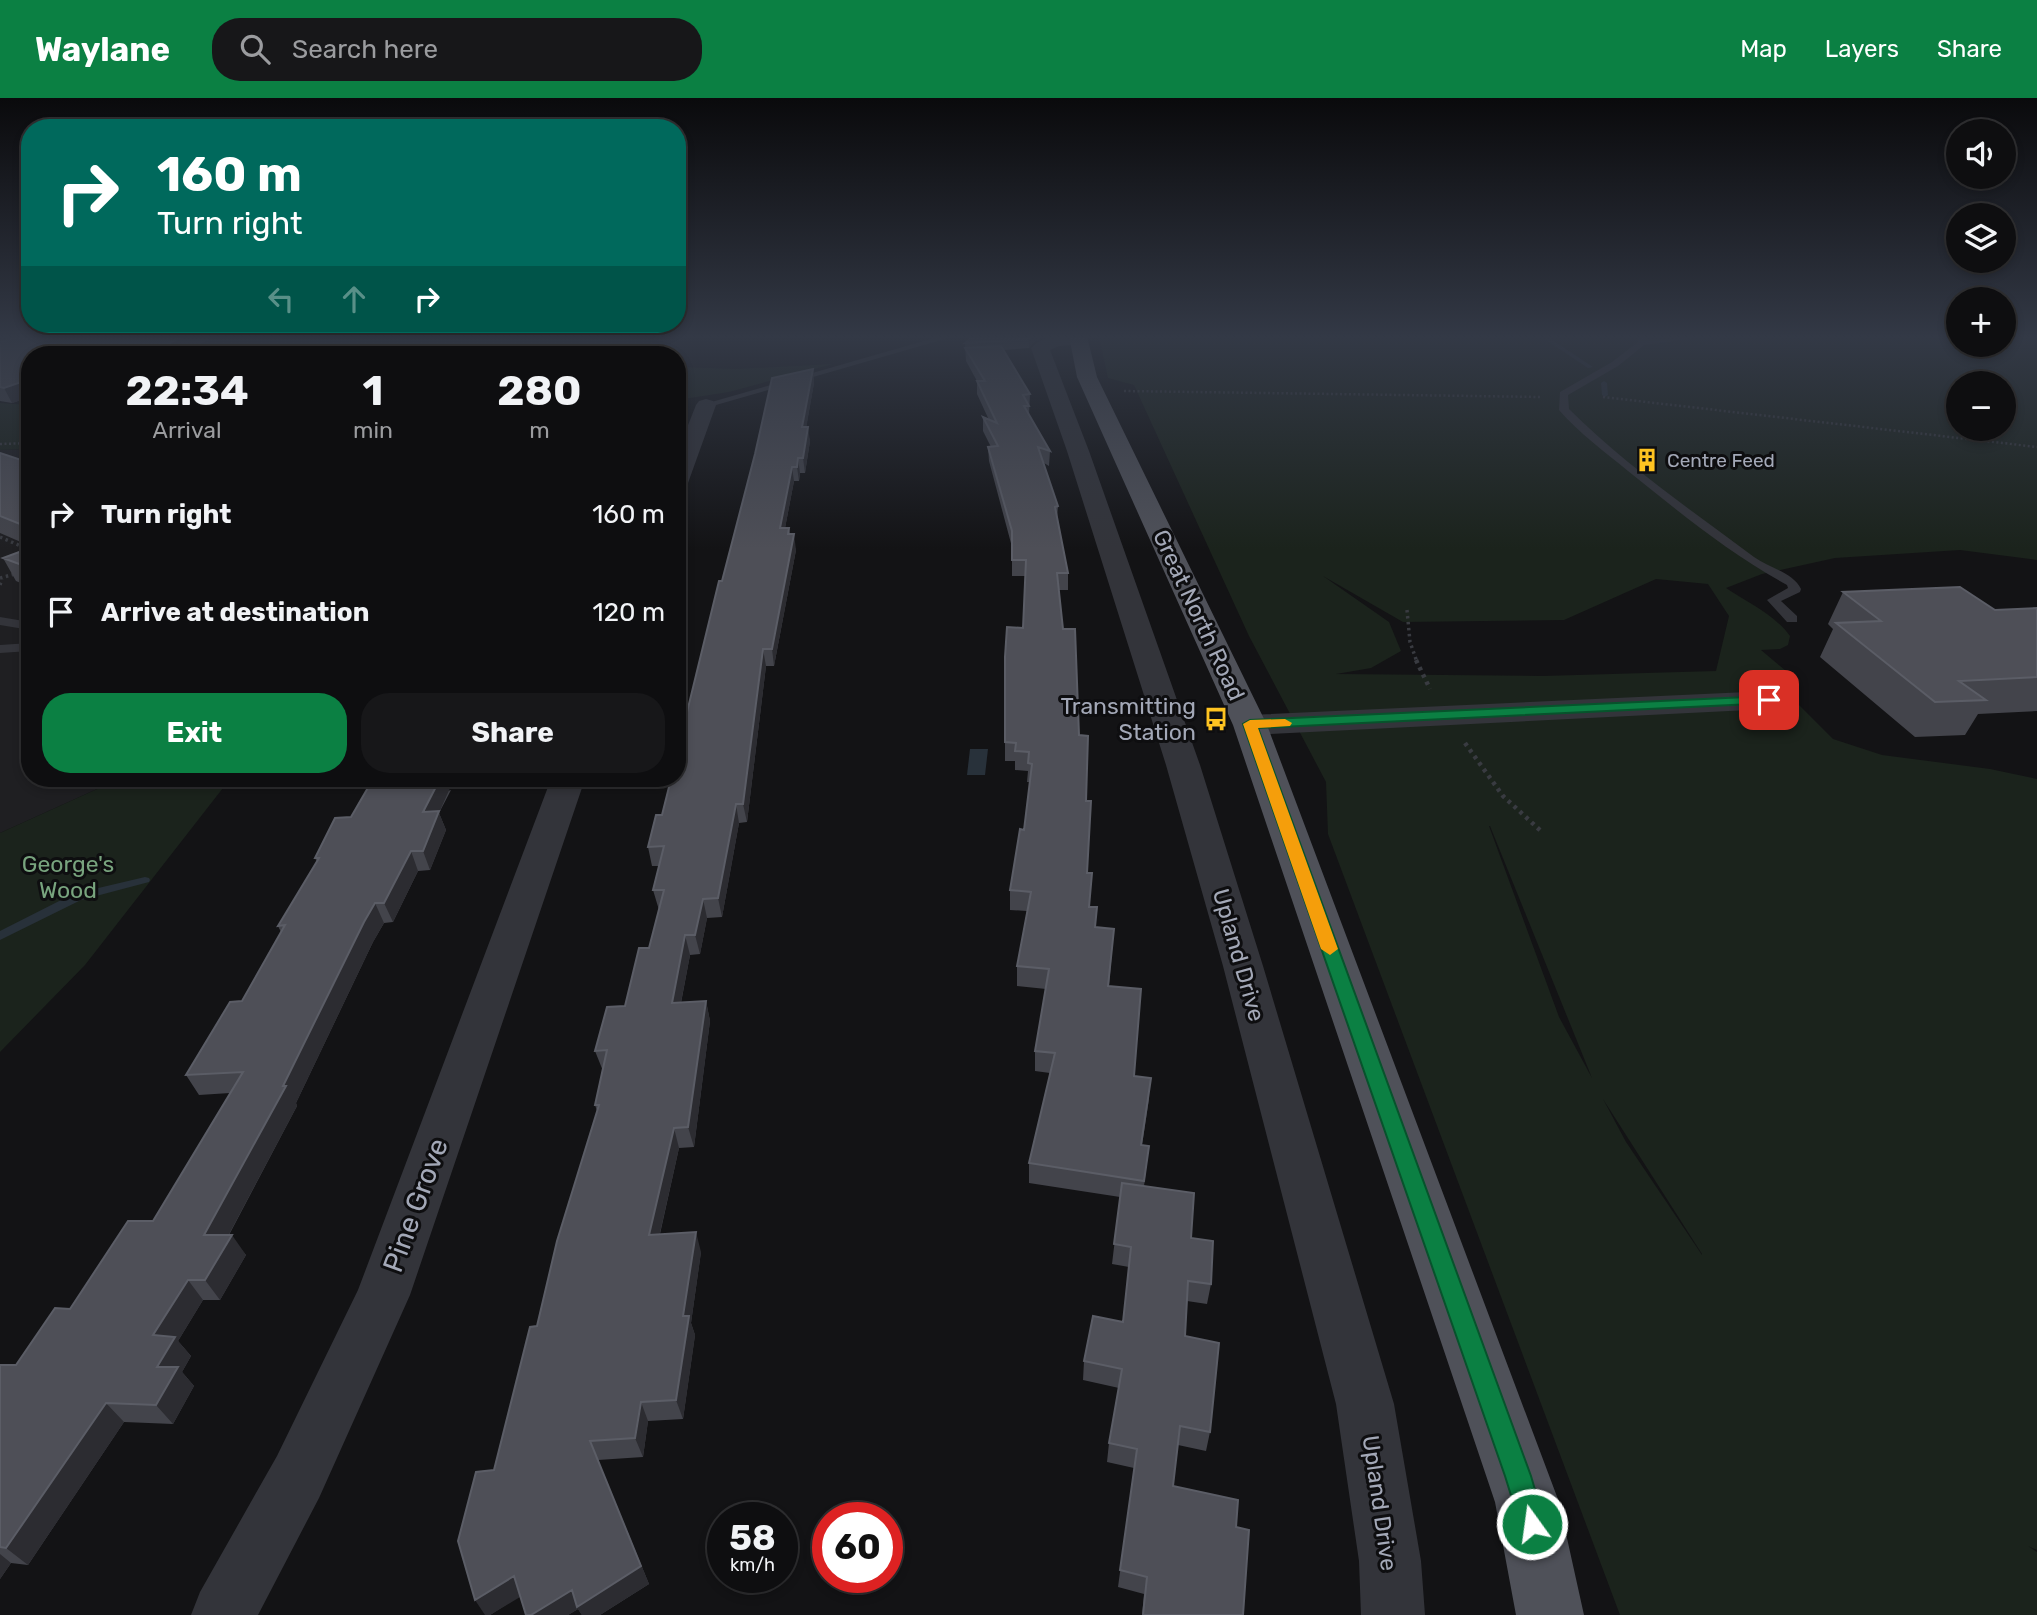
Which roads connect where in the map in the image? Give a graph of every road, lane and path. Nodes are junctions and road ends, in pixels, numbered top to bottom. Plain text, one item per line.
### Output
1 (705, 407) edge
2 (1062, 407) edge
3 (1101, 407) edge
4 (1564, 407) edge
5 (21, 443) edge
6 (0, 444) edge
7 (686, 459) edge
8 (0, 537) edge
9 (21, 546) edge
10 (21, 572) edge
11 (1, 578) edge
12 (0, 585) edge
13 (1406, 610) dead end
14 (1792, 619) dead end
15 (0, 621) edge
16 (21, 624) edge
17 (21, 648) edge
18 (0, 649) edge
19 (1769, 700) dead end
20 (1446, 715) junction
21 (1250, 724) junction
22 (565, 787) edge
23 (1542, 832) dead end
24 (223, 1615) edge
25 (1393, 1615) edge
26 (1550, 1615) edge

1 - 7 street
2 - 25 street, Upland Drive
3 - 21 main road, Great North Road
4 - 14 lane
5 - 6 path
8 - 9 path
10 - 11 path
11 - 12 path
13 - 20 path
15 - 16 lane
17 - 18 lane
19 - 20 street
20 - 21 street
20 - 23 path
21 - 26 main road, Great North Road
22 - 24 street, Pine Grove

